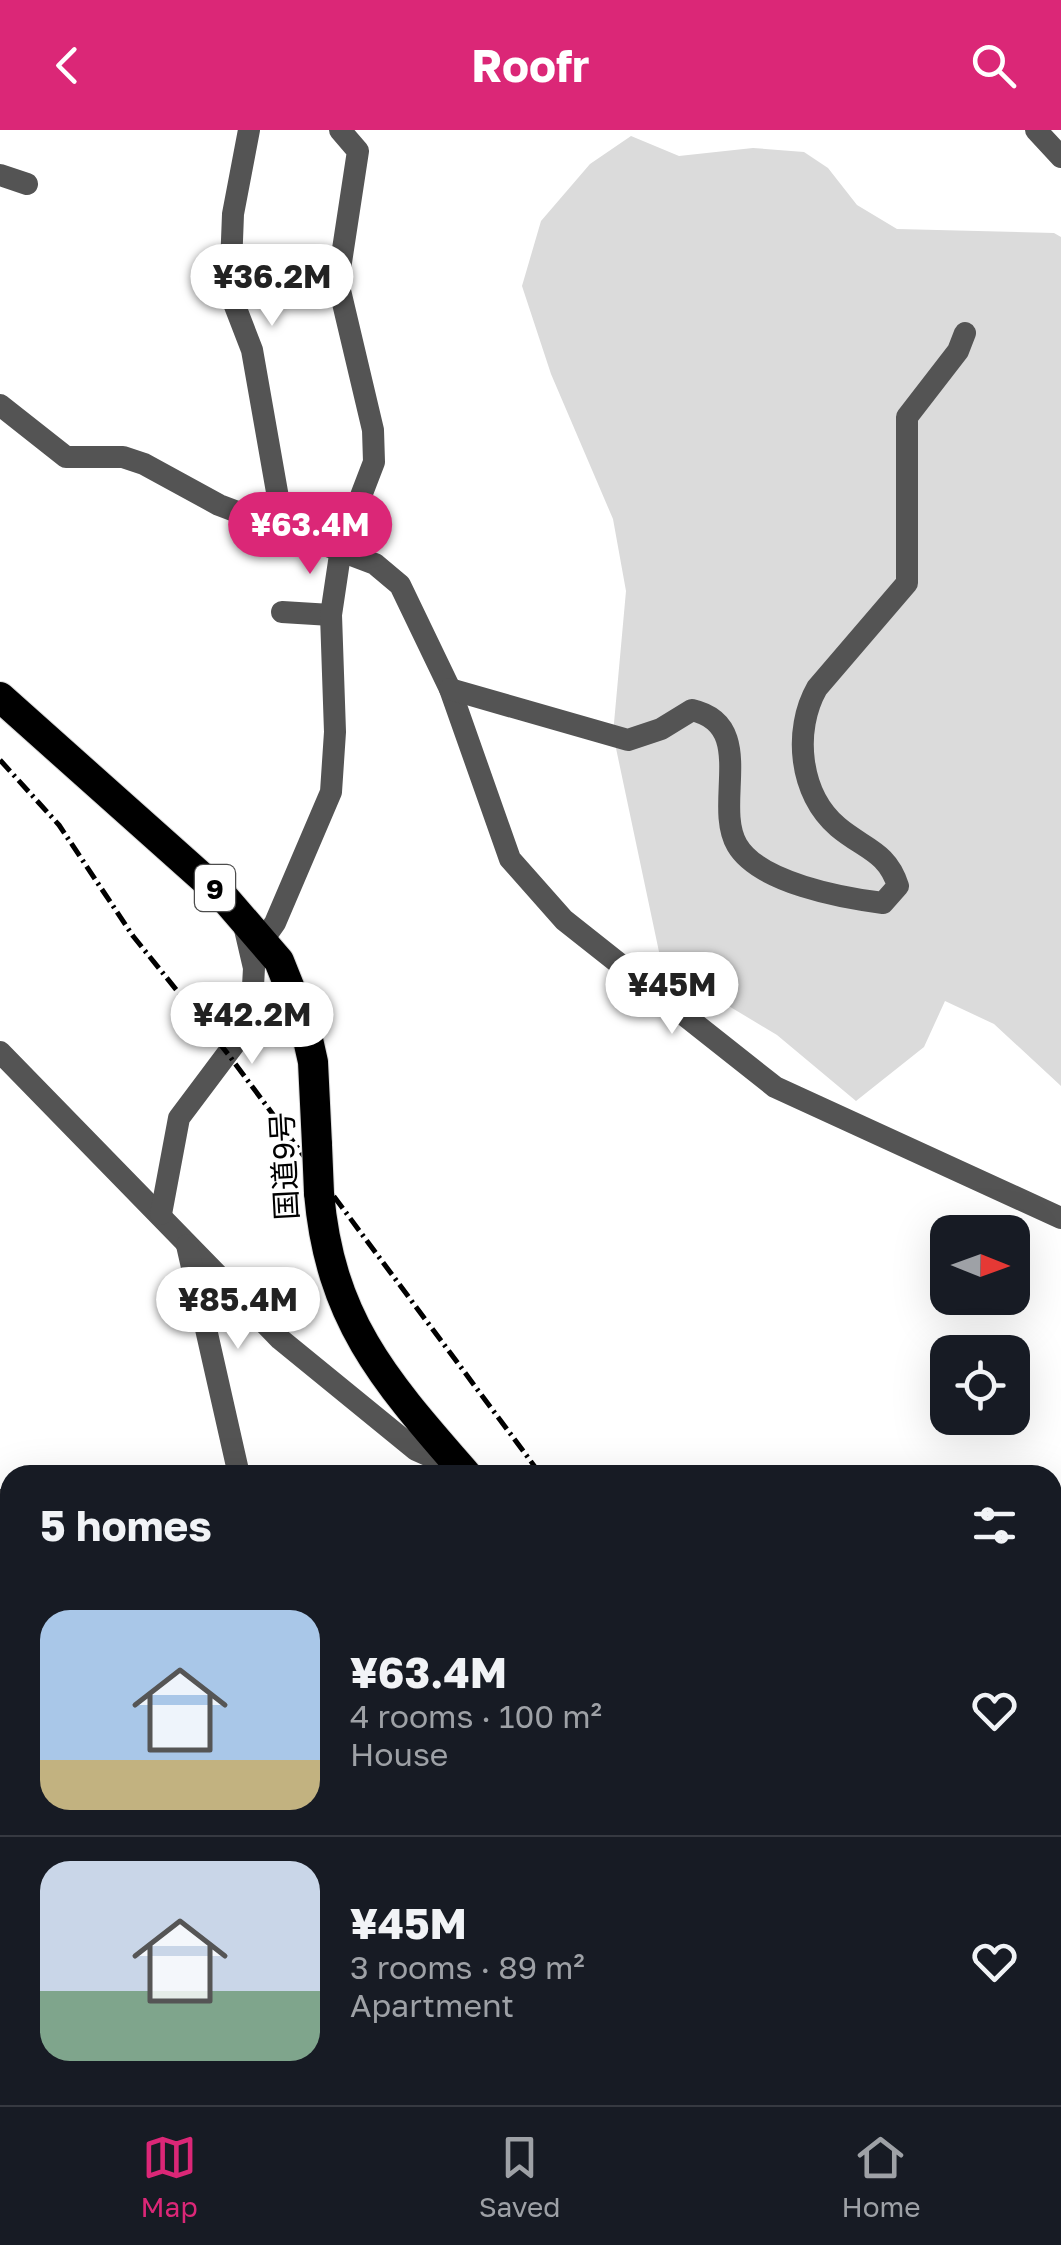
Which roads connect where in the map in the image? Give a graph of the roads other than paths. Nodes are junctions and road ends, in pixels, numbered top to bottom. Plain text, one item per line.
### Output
1 (249, 130) edge
2 (340, 130) edge
3 (1036, 130) edge
4 (1061, 157) edge
5 (0, 176) edge
6 (27, 184) dead end
7 (965, 333) dead end
8 (0, 405) edge
9 (283, 526) junction
10 (341, 548) junction
11 (282, 612) dead end
12 (330, 615) junction
13 (450, 689) junction
14 (0, 697) edge
15 (241, 912) junction
16 (264, 940) junction
17 (0, 1052) edge
18 (161, 1214) junction
19 (1061, 1218) edge
20 (186, 1242) junction
21 (457, 1464) edge
22 (237, 1465) edge

1 - 9 street
2 - 10 street
3 - 4 street
5 - 6 street
7 - 13 street
8 - 9 street
9 - 10 street
10 - 12 street
10 - 13 street
11 - 12 street
12 - 16 street
13 - 19 street
14 - 15 highway, 国道9号 / 9
15 - 16 highway, 国道9号 / 9
15 - 18 street
16 - 21 highway, 国道9号 / 9, bridge
17 - 18 street
18 - 20 street
20 - 21 street
20 - 22 street

